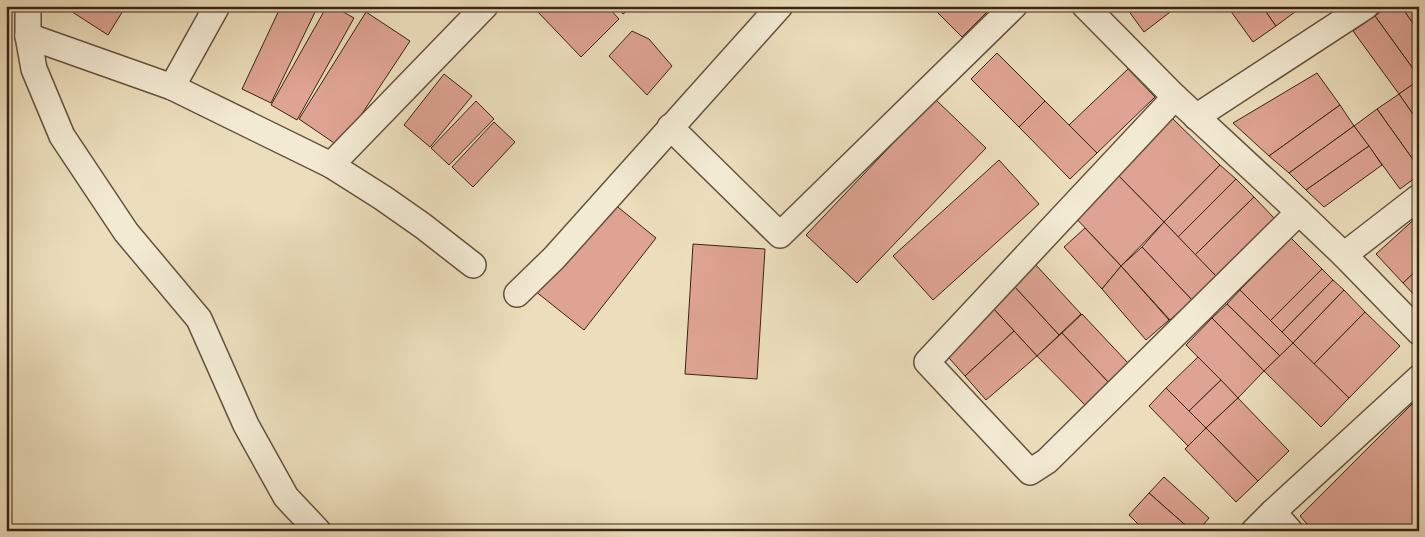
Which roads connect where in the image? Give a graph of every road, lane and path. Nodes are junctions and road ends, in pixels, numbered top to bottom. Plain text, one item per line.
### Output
1 (28, 6) edge
2 (217, 6) edge
3 (485, 6) edge
4 (780, 6) edge
5 (1014, 6) edge
6 (1085, 6) edge
7 (1366, 6) edge
8 (28, 36) junction
9 (172, 87) junction
10 (1175, 97) junction
11 (1196, 117) junction
12 (670, 127) junction
13 (331, 166) junction
14 (1419, 197) edge
15 (1299, 212) junction
16 (1344, 256) junction
17 (473, 265) dead end
18 (517, 294) dead end
19 (1419, 332) edge
20 (1419, 378) edge
21 (1273, 512) junction
22 (318, 531) edge
23 (1254, 531) edge
24 (1290, 531) edge

1 - 8 street
2 - 9 street
3 - 13 street
4 - 12 street
5 - 12 street
6 - 10 street
7 - 11 street
8 - 9 street
8 - 22 street
9 - 13 street
10 - 11 street
10 - 15 street
11 - 15 street
12 - 18 street
13 - 17 street
14 - 16 street
15 - 16 street
16 - 19 street
20 - 21 street
21 - 23 street
21 - 24 street

